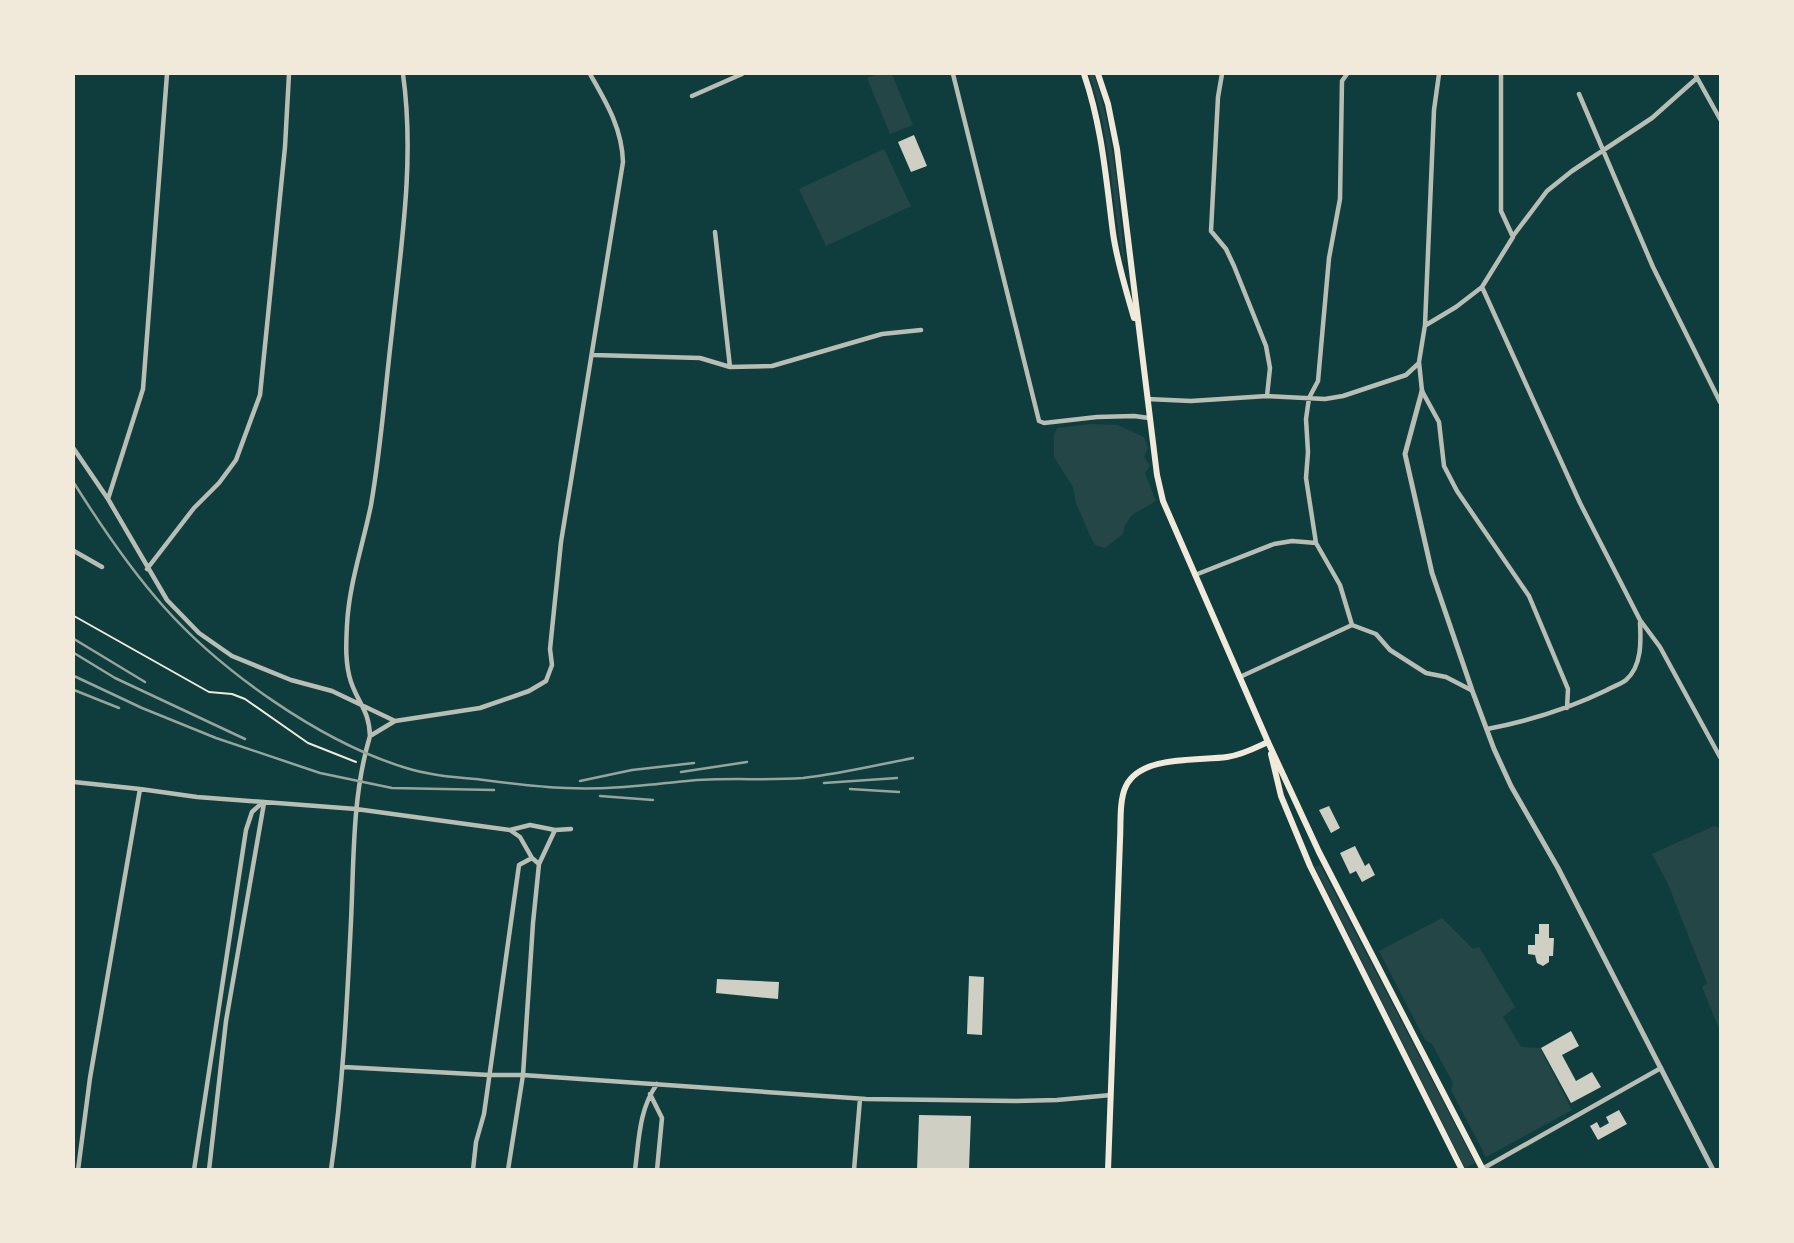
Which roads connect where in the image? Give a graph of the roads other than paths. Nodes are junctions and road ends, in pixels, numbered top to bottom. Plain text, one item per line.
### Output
1 (167, 74) edge
2 (289, 74) edge
3 (404, 74) edge
4 (590, 74) edge
5 (742, 74) edge
6 (953, 74) edge
7 (1084, 74) edge
8 (1098, 74) edge
9 (1222, 74) edge
10 (1347, 74) edge
11 (1439, 74) edge
12 (1502, 74) edge
13 (1696, 76) edge
14 (1579, 94) dead end
15 (692, 96) dead end
16 (1720, 120) edge
17 (1603, 150) junction
18 (715, 232) dead end
19 (1513, 237) junction
20 (1482, 287) junction
21 (1426, 325) junction
22 (921, 330) dead end
23 (1139, 332) junction
24 (594, 355) junction
25 (1419, 362) junction
26 (730, 366) junction
27 (1422, 391) junction
28 (1267, 396) junction
29 (1309, 398) junction
30 (1147, 399) junction
31 (1720, 402) edge
32 (1149, 418) junction
33 (74, 449) edge
34 (108, 499) junction
35 (1316, 544) junction
36 (74, 551) edge
37 (102, 567) dead end
38 (148, 569) junction
39 (1195, 575) junction
40 (1640, 620) junction
41 (1352, 625) junction
42 (1240, 677) junction
43 (1472, 690) junction
44 (364, 707) junction
45 (1567, 708) junction
46 (395, 722) junction
47 (1487, 729) junction
48 (370, 736) junction
49 (1268, 742) junction
50 (1720, 757) edge
51 (74, 782) edge
52 (140, 789) junction
53 (264, 802) junction
54 (356, 809) junction
55 (571, 829) dead end
56 (510, 830) junction
57 (555, 830) junction
58 (532, 858) junction
59 (539, 864) junction
60 (344, 1067) junction
61 (1661, 1068) junction
62 (489, 1075) junction
63 (523, 1075) junction
64 (657, 1083) junction
65 (650, 1094) junction
66 (1111, 1095) junction
67 (860, 1099) junction
68 (1482, 1169) edge
69 (78, 1170) edge
70 (194, 1170) edge
71 (209, 1170) edge
72 (331, 1170) edge
73 (473, 1170) edge
74 (508, 1170) edge
75 (635, 1170) edge
76 (657, 1170) edge
77 (854, 1170) edge
78 (1108, 1170) edge
79 (1462, 1170) edge
80 (1713, 1170) edge

1 - 34 street
2 - 38 street
3 - 44 street
4 - 24 street
5 - 15 street
6 - 32 street
7 - 23 main road
8 - 23 main road
9 - 28 street
10 - 29 street
11 - 21 street
12 - 19 street
13 - 16 street
13 - 17 street
14 - 17 street
17 - 19 street
17 - 31 street
18 - 26 street
19 - 20 street
20 - 21 street
20 - 40 street
21 - 25 street
22 - 26 street
23 - 30 main road
24 - 26 street
24 - 46 street
25 - 27 street
25 - 29 street
27 - 43 street
27 - 45 street
28 - 29 street
28 - 30 street
29 - 35 street
30 - 32 main road
32 - 39 main road
33 - 34 street
34 - 38 street
35 - 39 street
35 - 41 street
36 - 37 street
38 - 44 street
39 - 42 main road
40 - 45 street
40 - 50 street
41 - 42 street
41 - 43 street
42 - 49 main road
43 - 47 street
44 - 46 street
44 - 48 street
45 - 47 street
46 - 48 street
47 - 61 street
48 - 54 street
49 - 66 main road
49 - 68 main road
49 - 79 main road
51 - 52 street
52 - 53 street
52 - 69 street
53 - 54 street
53 - 70 street
53 - 71 street
54 - 56 street
54 - 60 street
55 - 57 street
56 - 57 street
56 - 58 street
57 - 59 street
58 - 59 street
58 - 62 street
59 - 63 street
60 - 62 street
60 - 72 street
61 - 68 street
61 - 80 street
62 - 63 street
62 - 73 street
63 - 64 street
63 - 74 street
64 - 65 street
64 - 67 street
65 - 75 street
65 - 76 street
66 - 67 street
66 - 78 main road
67 - 77 street

